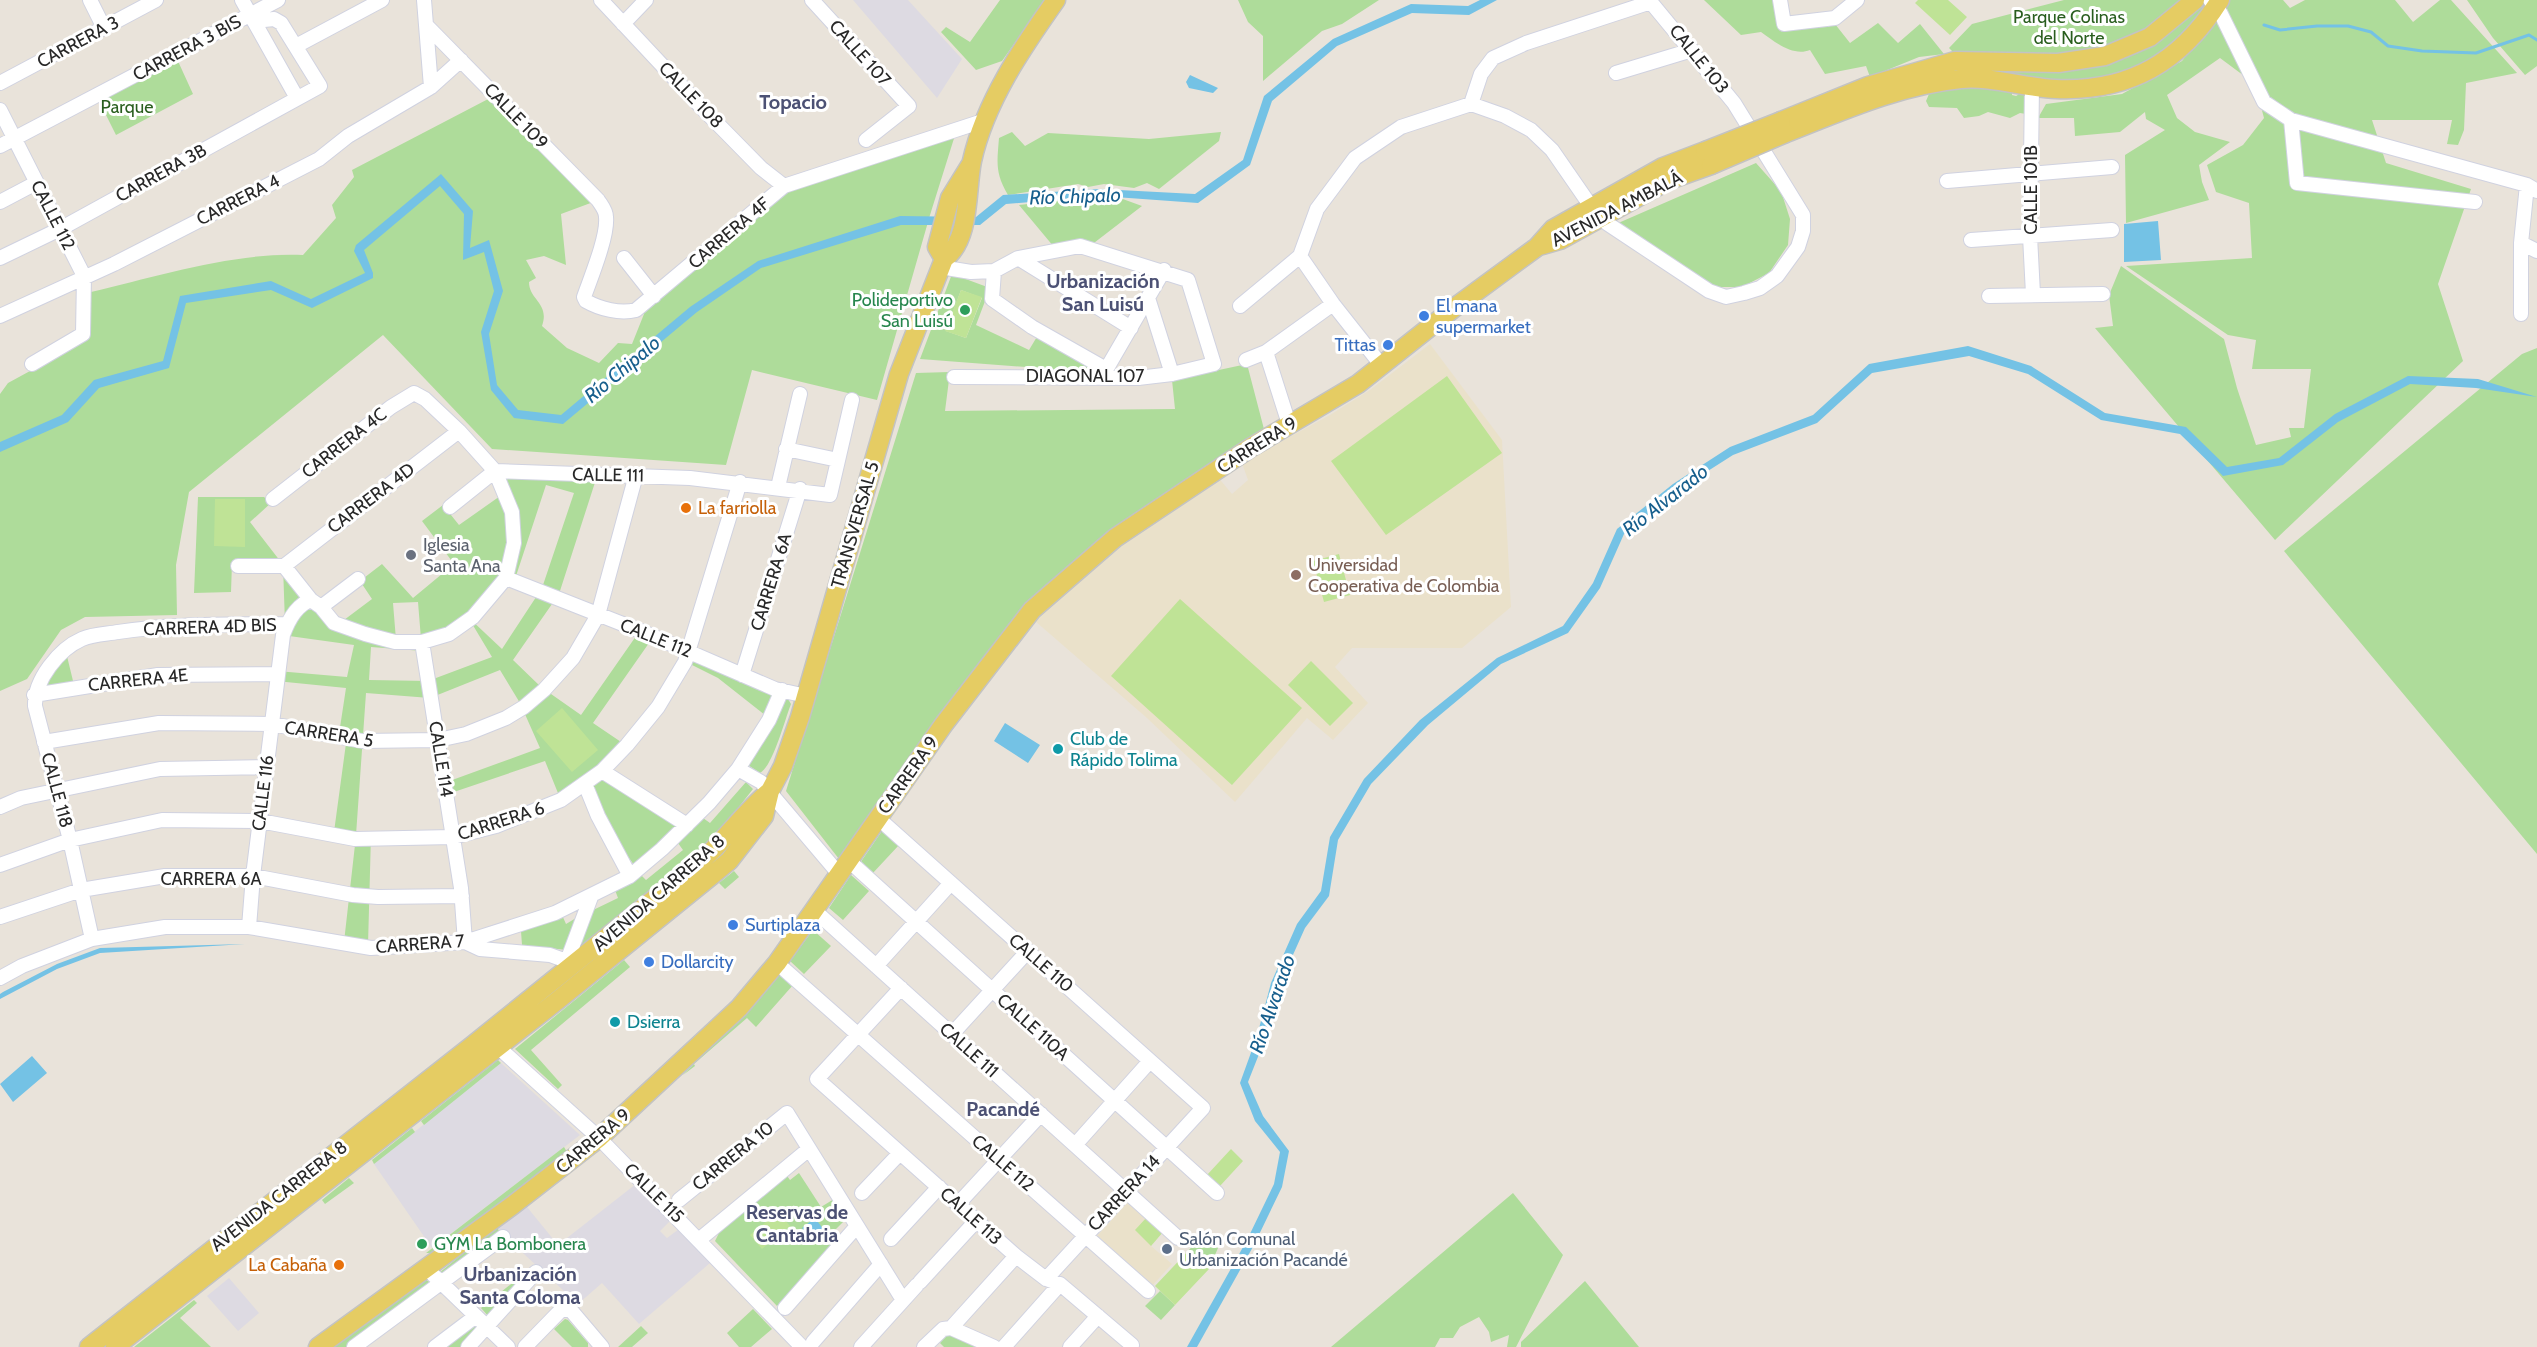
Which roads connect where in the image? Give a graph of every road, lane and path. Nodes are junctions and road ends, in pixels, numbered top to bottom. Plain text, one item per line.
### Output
1 (90, 0) edge
2 (156, 0) edge
3 (242, 0) edge
4 (278, 0) edge
5 (382, 0) edge
6 (424, 0) edge
7 (601, 0) edge
8 (646, 0) edge
9 (812, 0) edge
10 (1056, 0) edge
11 (1780, 0) edge
12 (1857, 0) edge
13 (2195, 0) edge
14 (1650, 1) edge
15 (2215, 2) edge
16 (252, 18) junction
17 (623, 24) junction
18 (104, 28) junction
19 (428, 31) junction
20 (296, 46) junction
21 (1692, 50) junction
22 (461, 60) junction
23 (1617, 73) dead end
24 (0, 83) edge
25 (2032, 86) junction
26 (432, 87) junction
27 (297, 98) junction
28 (1472, 104) junction
29 (0, 110) edge
30 (986, 120) junction
31 (2291, 120) junction
32 (1783, 127) junction
33 (14, 138) junction
34 (866, 140) dead end
35 (0, 146) edge
36 (972, 163) junction
37 (2112, 167) dead end
38 (2030, 173) junction
39 (1947, 181) dead end
40 (36, 183) junction
41 (784, 186) junction
42 (2532, 188) edge
43 (0, 202) edge
44 (2475, 202) dead end
45 (1595, 213) junction
46 (60, 229) junction
47 (2112, 230) dead end
48 (2030, 236) junction
49 (1971, 240) dead end
50 (2521, 243) junction
51 (1537, 247) joint
52 (2537, 252) edge
53 (944, 256) junction
54 (1300, 256) junction
55 (0, 258) edge
56 (624, 258) dead end
57 (1018, 258) junction
58 (1164, 270) junction
59 (994, 271) junction
60 (84, 276) junction
61 (2034, 294) junction
62 (2103, 294) dead end
63 (654, 296) junction
64 (1989, 296) dead end
65 (1148, 298) junction
66 (1333, 304) junction
67 (1240, 306) dead end
68 (636, 310) joint
69 (2521, 314) dead end
70 (0, 316) edge
71 (1131, 328) junction
72 (1266, 352) junction
73 (1245, 360) dead end
74 (32, 364) dead end
75 (1382, 366) junction
76 (1104, 373) junction
77 (1172, 374) junction
78 (954, 376) dead end
79 (800, 394) dead end
80 (852, 400) dead end
81 (1289, 424) junction
82 (459, 431) junction
83 (786, 449) junction
84 (838, 460) junction
85 (495, 471) junction
86 (636, 475) junction
87 (740, 482) junction
88 (778, 487) junction
89 (800, 489) junction
90 (273, 499) dead end
91 (450, 507) dead end
92 (238, 566) dead end
93 (284, 566) junction
94 (506, 578) junction
95 (358, 579) dead end
96 (316, 604) junction
97 (598, 615) junction
98 (287, 624) junction
99 (422, 642) junction
100 (690, 652) junction
101 (278, 674) junction
102 (742, 675) junction
103 (782, 690) junction
104 (34, 695) junction
105 (806, 696) junction
106 (272, 724) junction
107 (438, 740) junction
108 (44, 742) junction
109 (267, 767) junction
110 (738, 769) junction
111 (602, 771) junction
112 (585, 783) junction
113 (56, 790) junction
114 (770, 791) junction
115 (0, 807) edge
116 (878, 818) junction
117 (260, 821) junction
118 (687, 825) junction
119 (453, 837) junction
120 (70, 840) junction
121 (0, 865) edge
122 (844, 867) junction
123 (253, 876) junction
124 (630, 876) junction
125 (951, 883) junction
126 (81, 890) junction
127 (462, 896) junction
128 (591, 897) junction
129 (814, 910) junction
130 (0, 917) edge
131 (916, 921) junction
132 (249, 927) junction
133 (512, 928) junction
134 (92, 939) junction
135 (465, 942) junction
136 (1028, 951) junction
137 (518, 952) junction
138 (571, 962) junction
139 (777, 963) junction
140 (876, 966) junction
141 (0, 978) edge
142 (901, 988) junction
143 (992, 990) junction
144 (858, 1035) junction
145 (952, 1035) junction
146 (498, 1047) junction
147 (1150, 1060) junction
148 (1114, 1100) junction
149 (1203, 1108) joint
150 (1041, 1114) junction
151 (599, 1137) junction
152 (1075, 1145) junction
153 (1167, 1148) junction
154 (809, 1149) junction
155 (900, 1153) junction
156 (999, 1159) junction
157 (939, 1187) junction
158 (1126, 1191) junction
159 (862, 1193) dead end
160 (1217, 1193) dead end
161 (679, 1200) dead end
162 (958, 1204) junction
163 (976, 1221) junction
164 (857, 1226) junction
165 (1085, 1235) junction
166 (503, 1237) dead end
167 (1178, 1238) dead end
168 (700, 1239) junction
169 (891, 1239) dead end
170 (1016, 1256) junction
171 (881, 1264) junction
172 (426, 1268) junction
173 (536, 1272) dead end
174 (1046, 1279) junction
175 (442, 1284) junction
176 (1060, 1284) junction
177 (1148, 1291) dead end
178 (903, 1300) junction
179 (784, 1308) dead end
180 (476, 1316) junction
181 (1098, 1316) junction
182 (486, 1327) junction
183 (951, 1328) junction
184 (1132, 1344) dead end
185 (807, 1345) edge
186 (89, 1347) edge
187 (115, 1347) edge
188 (319, 1347) edge
189 (354, 1347) edge
190 (435, 1347) edge
191 (468, 1347) edge
192 (508, 1347) edge
193 (525, 1347) edge
194 (601, 1347) edge
195 (861, 1347) edge
196 (924, 1347) edge
197 (994, 1347) edge
198 (1004, 1347) edge
199 (1070, 1347) edge

1 - 18 street
2 - 18 street, CARRERA 3
3 - 16 street
4 - 16 street, CARRERA 3 BIS
5 - 20 street
6 - 19 street
7 - 17 street, CALLE 108
8 - 17 street
9 - 34 street, CALLE 107
10 - 30 main road, TRANSVERSAL 5
11 - 12 street
13 - 32 main road, AVENIDA AMBALÁ
14 - 21 street, CALLE 103
14 - 28 street
15 - 25 main road, AVENIDA AMBALÁ
15 - 31 street
16 - 20 street
16 - 27 street
16 - 33 street, CARRERA 3 BIS
17 - 41 street, CALLE 108
18 - 24 street, CARRERA 3
19 - 22 street, CALLE 109
19 - 26 street
20 - 27 street, CARRERA 3B
21 - 23 street
21 - 45 street, CALLE 103
22 - 26 street, CARRERA 4
22 - 68 street, CALLE 109
25 - 32 main road, AVENIDA AMBALÁ
25 - 38 street, CALLE 101B
26 - 60 street, CARRERA 4
27 - 46 street, CARRERA 3B
28 - 45 street
28 - 54 street
29 - 33 street, CALLE 112
30 - 36 main road, TRANSVERSAL 5
30 - 41 street, CARRERA 4F
31 - 42 street
31 - 44 street
32 - 45 main road, AVENIDA AMBALÁ, bridge
33 - 35 street, CARRERA 3 BIS
33 - 40 street, CALLE 112
36 - 53 main road, TRANSVERSAL 5
36 - 53 main road, TRANSVERSAL 5
37 - 38 street
38 - 39 street
38 - 48 street, CALLE 101B
40 - 43 street
40 - 46 street, CALLE 112
41 - 63 street, CARRERA 4F
42 - 50 street
45 - 51 main road, AVENIDA AMBALÁ
46 - 55 street, CARRERA 3B
46 - 60 street, CALLE 112
47 - 48 street
48 - 49 street
48 - 61 street, CALLE 101B
50 - 52 street
50 - 69 street
51 - 75 main road, CARRERA 9
53 - 59 street
53 - 105 main road, TRANSVERSAL 5
54 - 66 street
54 - 67 street
56 - 63 street
57 - 58 street
57 - 59 street
57 - 71 street
58 - 65 street
58 - 77 street, DIAGONAL 107
59 - 76 street
60 - 70 street, CARRERA 4
60 - 74 street, CALLE 112
61 - 62 street
61 - 64 street
63 - 68 street, CARRERA 4F
65 - 71 street
65 - 77 street
66 - 72 street
66 - 75 street
71 - 76 street
72 - 73 street
72 - 81 street
75 - 81 main road, CARRERA 9
76 - 77 street, DIAGONAL 107
76 - 78 street, DIAGONAL 107
79 - 83 street
80 - 84 street
81 - 116 main road, CARRERA 9
82 - 85 street
82 - 90 street, CARRERA 4C
82 - 93 street, CARRERA 4D
83 - 84 street
83 - 88 street
84 - 89 street, CALLE 111
85 - 86 street, CALLE 111
85 - 91 street
85 - 94 street
86 - 87 street, CALLE 111
86 - 97 street, CARRERA 5
87 - 88 street, CALLE 111
87 - 100 street, CARRERA 6
88 - 89 street, CALLE 111
89 - 102 street, CARRERA 6A
92 - 93 street
93 - 96 street
94 - 97 street, CALLE 112
94 - 99 street
95 - 96 street, CALLE 116
96 - 98 street, CALLE 116
96 - 99 street
97 - 100 street, CALLE 112
97 - 107 street, CARRERA 5
98 - 101 street, CALLE 116
98 - 104 street, CARRERA 4D BIS
99 - 107 street, CALLE 114
100 - 102 street, CALLE 112
100 - 111 street, CARRERA 6
101 - 104 street, CARRERA 4E
101 - 106 street, CALLE 116
102 - 103 street, CALLE 112
103 - 105 street, CALLE 112
103 - 110 street, CARRERA 7
104 - 108 street, CALLE 118
105 - 114 main road, TRANSVERSAL 5
106 - 107 street, CARRERA 5
106 - 108 street, CARRERA 5
106 - 109 street, CALLE 116
107 - 119 street, CALLE 114
108 - 113 street, CALLE 118
109 - 113 street
109 - 117 street, CALLE 116
110 - 114 street
110 - 118 street, CARRERA 7
111 - 112 street, CARRERA 6
111 - 118 street
112 - 119 street, CARRERA 6
112 - 124 street
113 - 115 street
113 - 120 street, CALLE 118
114 - 122 street
114 - 138 main road, AVENIDA CARRERA 8
114 - 146 main road, AVENIDA CARRERA 8
116 - 122 main road, CARRERA 9
116 - 125 street, CALLE 110
117 - 119 street, CARRERA 6
117 - 120 street, CARRERA 6
117 - 123 street, CALLE 116
118 - 124 street, CARRERA 7
119 - 127 street, CALLE 114
120 - 121 street, CARRERA 6
120 - 126 street, CALLE 118
122 - 129 main road, CARRERA 9
122 - 131 street, CALLE 110A
123 - 126 street, CARRERA 6A
123 - 127 street, CARRERA 6A
123 - 132 street, CALLE 116
124 - 128 street, CARRERA 7
125 - 131 street
125 - 136 street, CALLE 110
126 - 130 street, CARRERA 6A
126 - 134 street, CALLE 118
127 - 135 street, CALLE 114
128 - 133 street, CARRERA 7
128 - 138 street
129 - 139 main road, CARRERA 9
129 - 140 street, CALLE 111
131 - 140 street
131 - 143 street, CALLE 110A
132 - 134 street, CARRERA 7
132 - 135 street, CARRERA 7
133 - 135 street, CARRERA 7
133 - 137 street
134 - 141 street, CARRERA 7
135 - 137 street
136 - 143 street
136 - 147 street, CALLE 110
137 - 138 street
138 - 186 main road, AVENIDA CARRERA 8
139 - 144 street, CALLE 112
139 - 151 main road, CARRERA 9
140 - 142 street, CALLE 111
142 - 144 street
142 - 145 street, CALLE 111
143 - 145 street
143 - 148 street, CALLE 110A
144 - 155 street, CALLE 113
144 - 156 street, CALLE 112
145 - 150 street, CALLE 111
146 - 151 street, CALLE 115
146 - 187 main road, AVENIDA CARRERA 8
147 - 148 street
147 - 149 street, CALLE 110
148 - 152 street
148 - 153 street, CALLE 110A
149 - 153 street, CARRERA 14
150 - 152 street, CALLE 111
150 - 156 street
151 - 168 street, CALLE 115
151 - 172 main road, CARRERA 9
152 - 158 street, CALLE 111
153 - 158 street, CARRERA 14
153 - 160 street, CALLE 110A
154 - 161 street, CARRERA 10
154 - 164 street
154 - 168 street
155 - 157 street, CALLE 113
155 - 159 street
156 - 162 street
156 - 165 street, CALLE 112
157 - 162 street, CALLE 113
157 - 169 street
158 - 165 street, CARRERA 14
158 - 167 street, CALLE 111
162 - 163 street, CALLE 113
163 - 170 street, CALLE 113
163 - 178 street
164 - 171 street
164 - 179 street
165 - 174 street, CARRERA 14
165 - 177 street, CALLE 112
166 - 175 street
168 - 185 street, CALLE 115
170 - 174 street, CALLE 113
170 - 183 street
171 - 178 street
171 - 185 street
172 - 175 street
172 - 188 main road, CARRERA 9
173 - 182 street
174 - 176 street, CALLE 113
175 - 180 street
175 - 189 street
176 - 181 street, CALLE 113
176 - 198 street
178 - 195 street
180 - 182 street
180 - 190 street
181 - 184 street, CALLE 113
181 - 199 street
182 - 191 street
182 - 192 street
183 - 196 street
183 - 197 street
193 - 194 street

